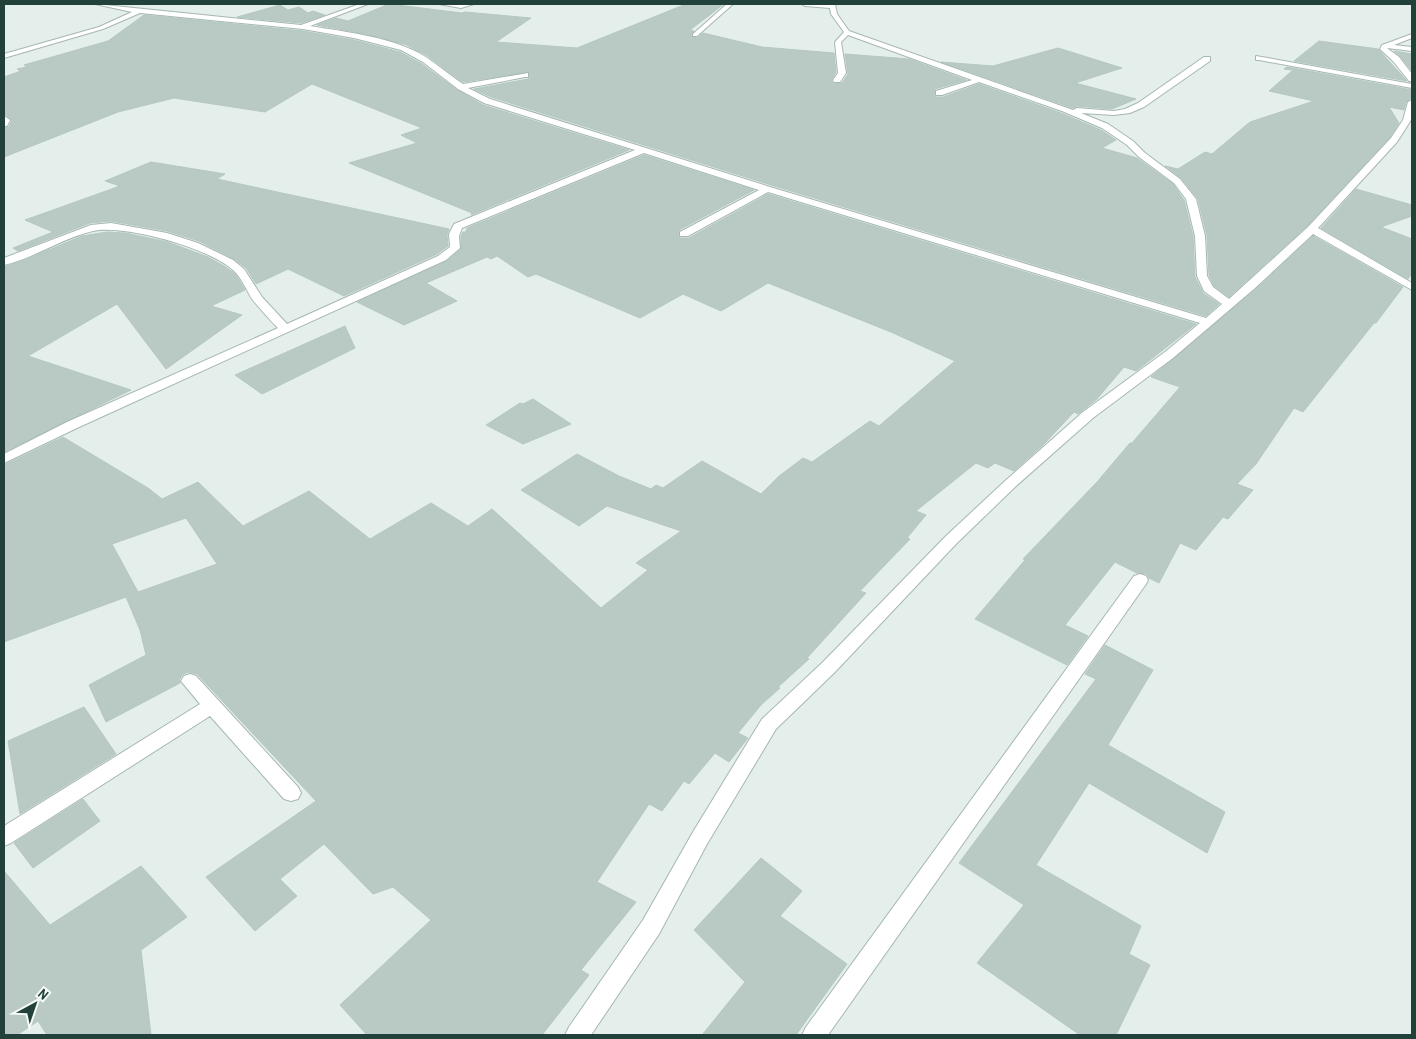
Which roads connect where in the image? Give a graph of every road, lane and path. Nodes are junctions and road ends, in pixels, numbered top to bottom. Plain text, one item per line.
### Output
1 (98, 4) edge
2 (365, 4) edge
3 (442, 4) edge
4 (471, 4) edge
5 (730, 4) edge
6 (805, 4) edge
7 (832, 5) edge
8 (140, 10) junction
9 (301, 28) junction
10 (847, 32) junction
11 (695, 35) dead end
12 (1412, 36) edge
13 (1384, 46) junction
14 (1412, 49) edge
15 (4, 56) edge
16 (1207, 58) dead end
17 (1259, 58) dead end
18 (525, 75) dead end
19 (1412, 79) edge
20 (837, 80) dead end
21 (978, 80) junction
22 (1412, 86) edge
23 (461, 87) junction
24 (939, 93) dead end
25 (1412, 102) edge
26 (1065, 109) junction
27 (4, 118) edge
28 (1410, 121) edge
29 (4, 124) edge
30 (644, 150) junction
31 (766, 189) junction
32 (1312, 229) junction
33 (684, 234) dead end
34 (4, 262) edge
35 (1412, 287) edge
36 (1229, 304) junction
37 (1208, 322) junction
38 (284, 328) junction
39 (4, 459) edge
40 (1140, 580) dead end
41 (190, 681) dead end
42 (211, 706) junction
43 (291, 793) dead end
44 (4, 837) edge
45 (577, 1035) edge
46 (814, 1035) edge

1 - 8 street
2 - 9 street
3 - 4 street
5 - 11 street
6 - 7 street
7 - 10 street
8 - 9 street
8 - 15 street
9 - 23 street
10 - 20 street
10 - 21 street
12 - 13 street
13 - 14 street
13 - 19 street
16 - 26 street
17 - 22 street
18 - 23 street
21 - 24 street
21 - 26 street
23 - 30 street
25 - 28 street
26 - 36 street
27 - 29 street
28 - 32 street
30 - 31 street
30 - 38 street
31 - 33 street
31 - 37 street
32 - 35 street
32 - 36 street
34 - 38 street
36 - 37 street
37 - 45 street
38 - 39 street
40 - 46 street
41 - 42 street
42 - 43 street
42 - 44 street

